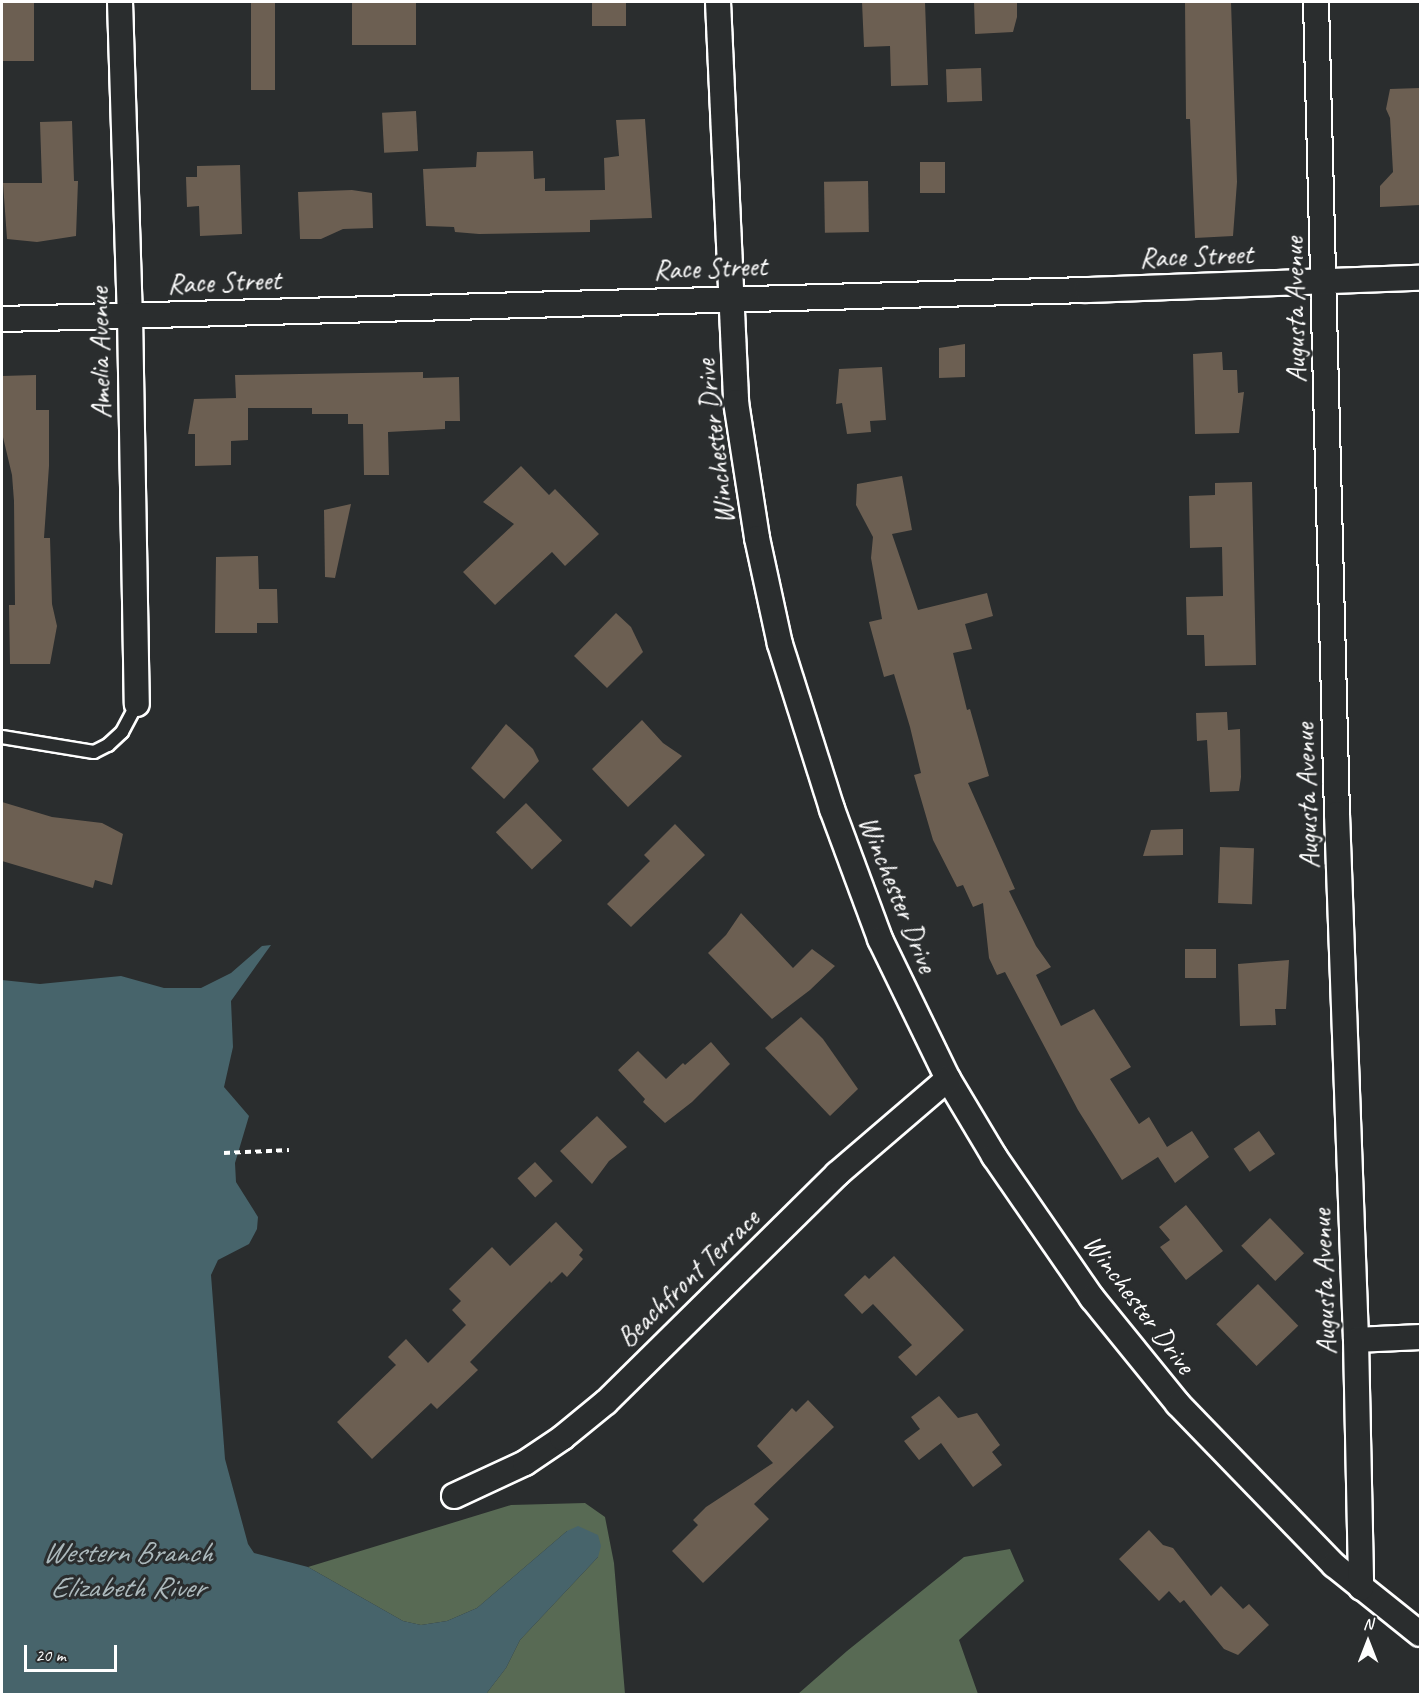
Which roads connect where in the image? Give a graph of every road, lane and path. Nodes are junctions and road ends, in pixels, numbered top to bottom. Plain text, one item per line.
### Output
1 (120, 2) edge
2 (718, 2) edge
3 (1316, 2) edge
4 (1420, 278) edge
5 (1324, 281) junction
6 (731, 297) junction
7 (130, 315) junction
8 (2, 319) edge
9 (137, 704) joint
10 (2, 737) edge
11 (948, 1079) junction
12 (289, 1150) dead end
13 (224, 1153) dead end
14 (1420, 1337) edge
15 (1356, 1340) junction
16 (454, 1496) dead end
17 (1361, 1588) junction
18 (1420, 1634) edge

1 - 7 street, Amelia Avenue
2 - 6 street, Winchester Drive
3 - 5 street, Augusta Avenue
4 - 5 street, Race Street
5 - 6 street, Race Street
5 - 15 street, Augusta Avenue
6 - 7 street, Race Street
6 - 11 street, Winchester Drive
7 - 8 street, Race Street
7 - 9 street, Amelia Avenue
9 - 10 lane
11 - 16 street, Beachfront Terrace
11 - 17 street, Winchester Drive
12 - 13 path
14 - 15 street
15 - 17 street, Augusta Avenue
17 - 18 street, Winchester Drive

